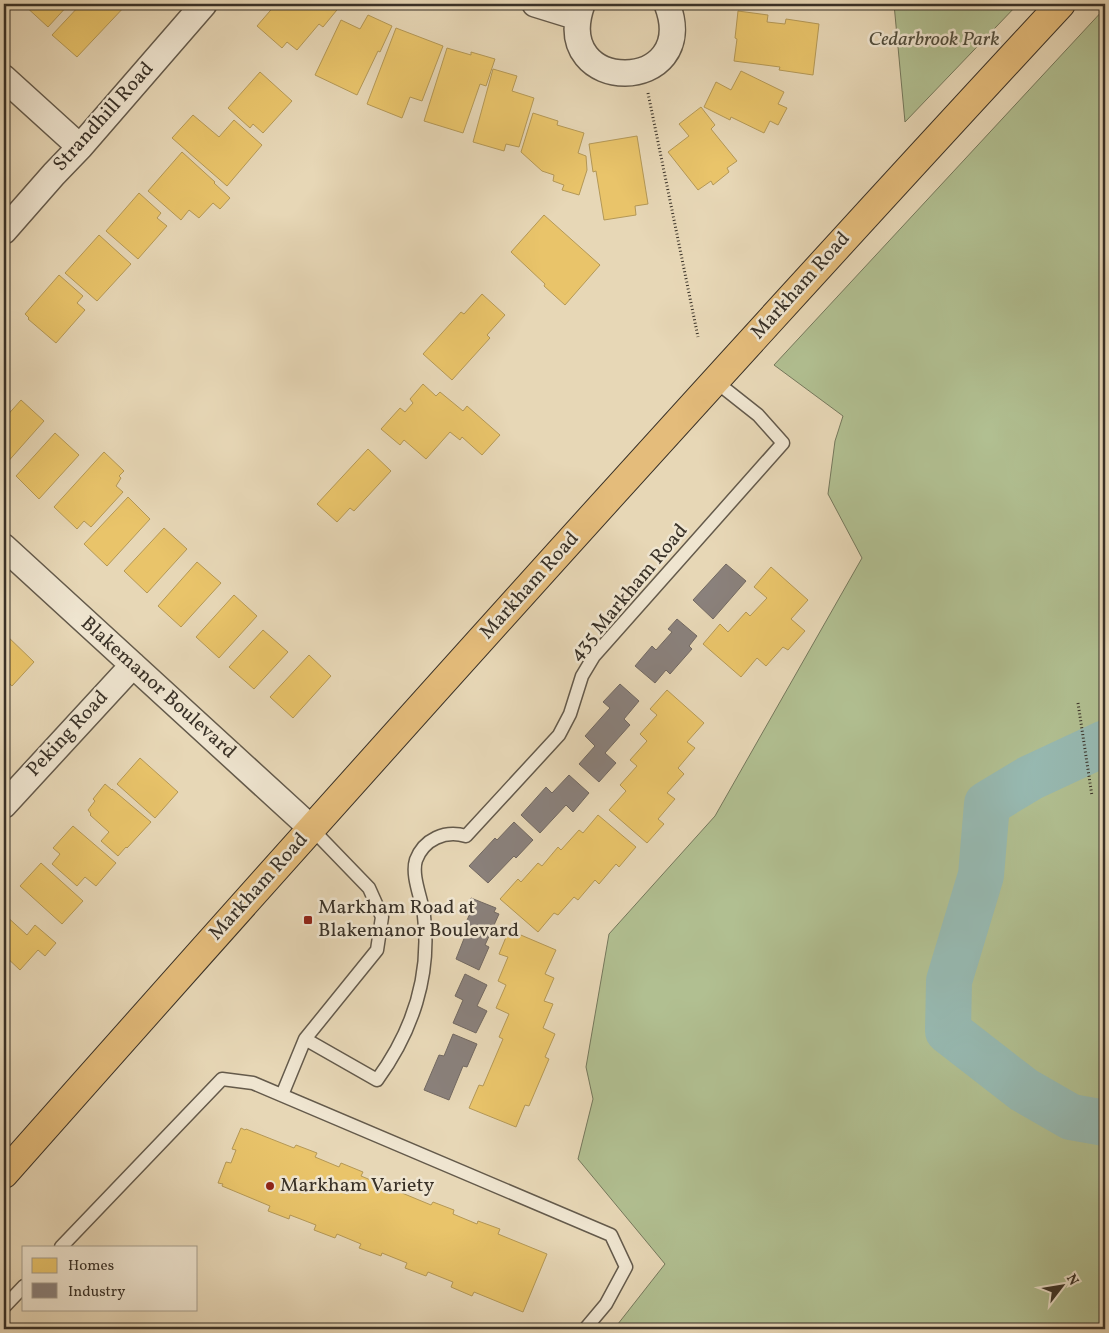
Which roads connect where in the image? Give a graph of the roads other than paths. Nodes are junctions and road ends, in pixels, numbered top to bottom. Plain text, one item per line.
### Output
1 (204, 4) edge
2 (535, 4) edge
3 (667, 4) edge
4 (1061, 4) edge
5 (580, 11) edge
6 (4, 78) edge
7 (80, 147) junction
8 (4, 231) edge
9 (715, 381) junction
10 (4, 547) edge
11 (133, 665) junction
12 (4, 805) edge
13 (311, 828) junction
14 (305, 1039) junction
15 (282, 1095) junction
16 (4, 1174) edge
17 (63, 1246) edge
18 (22, 1288) edge
19 (4, 1307) edge
20 (585, 1329) edge

1 - 7 street, Strandhill Road
2 - 5 street
3 - 5 street
4 - 9 main road, Markham Road
6 - 7 street
7 - 8 street, Strandhill Road
9 - 13 main road, Markham Road
9 - 14 lane, 435 Markham Road
10 - 11 street, Blakemanor Boulevard
11 - 12 street, Peking Road
11 - 13 street, Blakemanor Boulevard
13 - 14 lane
13 - 16 main road, Markham Road
14 - 15 lane
15 - 17 lane
15 - 20 lane
18 - 19 lane

